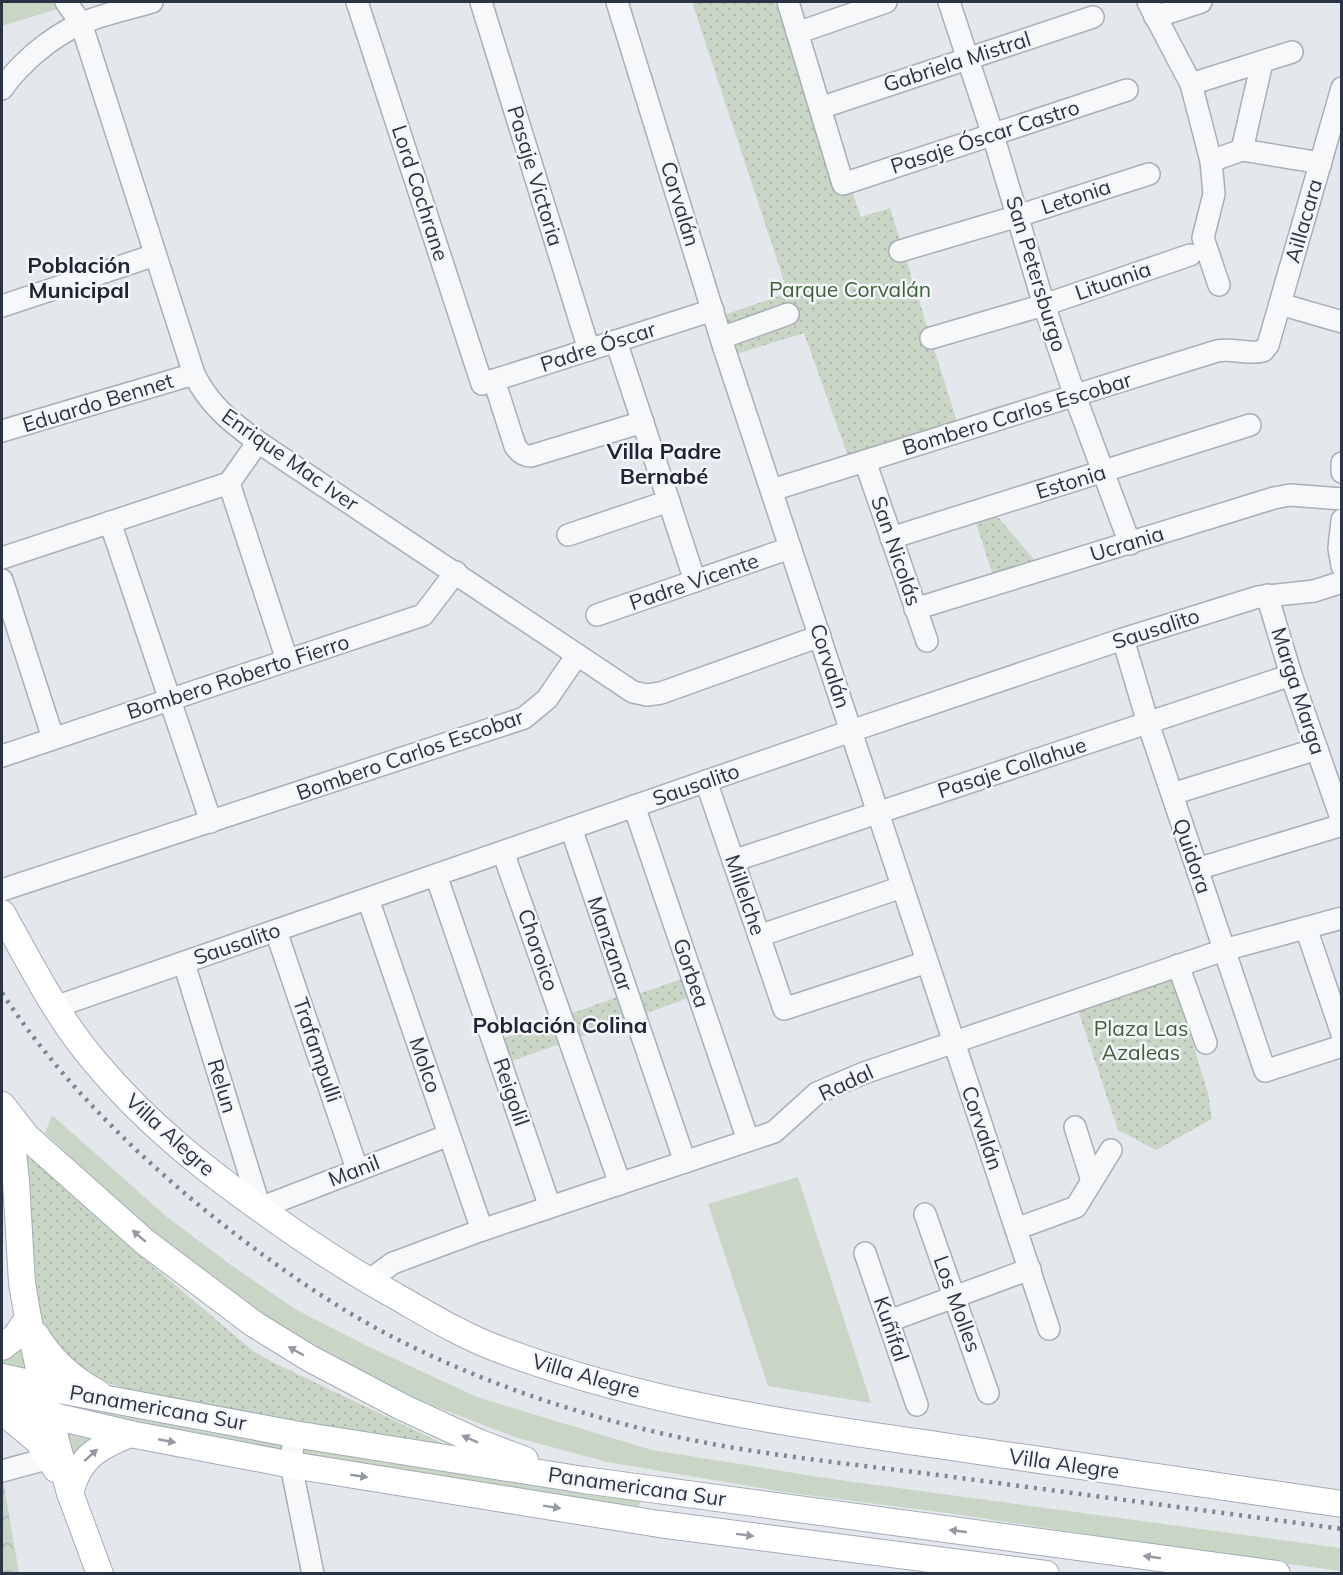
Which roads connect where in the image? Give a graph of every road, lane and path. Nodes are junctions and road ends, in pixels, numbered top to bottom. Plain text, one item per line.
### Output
1 (66, 2) edge
2 (152, 2) edge
3 (357, 2) edge
4 (481, 2) edge
5 (617, 2) edge
6 (788, 2) edge
7 (949, 2) edge
8 (1201, 2) edge
9 (873, 4) edge
10 (1151, 9) edge
11 (1093, 17) dead end
12 (81, 24) junction
13 (797, 33) junction
14 (1292, 52) dead end
15 (967, 59) junction
16 (1262, 62) junction
17 (1191, 84) junction
18 (1341, 88) edge
19 (2, 89) edge
20 (1126, 90) dead end
21 (820, 108) junction
22 (993, 135) junction
23 (1242, 150) junction
24 (1211, 161) junction
25 (1321, 163) junction
26 (1149, 174) dead end
27 (1018, 216) junction
28 (900, 251) dead end
29 (155, 255) junction
30 (1190, 255) dead end
31 (1219, 285) dead end
32 (1044, 304) junction
33 (1280, 304) junction
34 (2, 306) edge
35 (713, 310) junction
36 (788, 314) dead end
37 (1341, 322) edge
38 (721, 338) junction
39 (931, 338) dead end
40 (616, 341) junction
41 (589, 350) junction
42 (1263, 351) joint
43 (194, 374) junction
44 (488, 382) junction
45 (1075, 396) junction
46 (643, 422) junction
47 (1250, 425) dead end
48 (2, 431) edge
49 (258, 442) junction
50 (865, 461) junction
51 (1341, 463) edge
52 (1104, 472) junction
53 (1341, 472) edge
54 (229, 483) junction
55 (772, 490) junction
56 (1341, 499) edge
57 (669, 501) junction
58 (1341, 520) edge
59 (110, 522) junction
60 (568, 535) dead end
61 (891, 538) junction
62 (1130, 544) junction
63 (790, 548) junction
64 (2, 558) edge
65 (1341, 566) edge
66 (456, 573) junction
67 (2, 580) edge
68 (695, 581) junction
69 (1341, 582) edge
70 (1268, 595) junction
71 (915, 609) junction
72 (597, 615) dead end
73 (820, 636) junction
74 (1123, 639) junction
75 (927, 641) dead end
76 (577, 655) junction
77 (287, 660) junction
78 (1291, 675) junction
79 (170, 699) junction
80 (1148, 723) junction
81 (851, 731) junction
82 (53, 738) junction
83 (1317, 749) junction
84 (2, 756) edge
85 (706, 782) junction
86 (1172, 794) junction
87 (634, 806) junction
88 (878, 813) junction
89 (211, 822) junction
90 (1341, 823) edge
91 (571, 828) junction
92 (503, 852) junction
93 (733, 861) junction
94 (1197, 869) junction
95 (436, 875) junction
96 (902, 887) junction
97 (2, 890) edge
98 (368, 899) junction
99 (2, 913) edge
100 (1341, 918) edge
101 (1306, 928) junction
102 (276, 931) junction
103 (759, 936) junction
104 (1224, 950) junction
105 (927, 962) junction
106 (184, 963) junction
107 (1178, 965) junction
108 (55, 1007) junction
109 (1341, 1034) edge
110 (954, 1042) junction
111 (1206, 1042) dead end
112 (1341, 1046) edge
113 (2, 1107) edge
114 (1075, 1127) dead end
115 (449, 1135) junction
116 (748, 1140) junction
117 (1111, 1150) dead end
118 (2, 1153) edge
119 (685, 1162) junction
120 (357, 1169) junction
121 (16, 1181) junction
122 (1092, 1181) junction
123 (620, 1184) junction
124 (550, 1207) junction
125 (260, 1208) junction
126 (925, 1214) dead end
127 (1016, 1229) junction
128 (482, 1230) junction
129 (865, 1253) dead end
130 (1029, 1269) junction
131 (368, 1281) junction
132 (955, 1297) junction
133 (28, 1318) junction
134 (889, 1321) junction
135 (1049, 1329) dead end
136 (2, 1347) edge
137 (2, 1377) edge
138 (43, 1387) junction
139 (988, 1393) dead end
140 (110, 1399) junction
141 (2, 1400) edge
142 (917, 1405) dead end
143 (2, 1411) edge
144 (49, 1415) junction
145 (130, 1434) junction
146 (294, 1434) junction
147 (50, 1458) junction
148 (291, 1465) junction
149 (2, 1471) edge
150 (584, 1480) junction
151 (664, 1492) junction
152 (70, 1493) junction
153 (1341, 1504) edge
154 (659, 1524) junction
155 (100, 1574) edge
156 (313, 1574) edge
157 (1046, 1574) edge
158 (1277, 1574) edge

1 - 12 street, Enrique Mac Iver
2 - 12 street
3 - 44 street, Lord Cochrane
4 - 41 street, Pasaje Victoria
5 - 35 street, Corvalán
6 - 13 street
7 - 15 street, San Petersburgo
8 - 10 street
9 - 13 street
10 - 17 street
11 - 15 street, Gabriela Mistral
12 - 19 street
12 - 29 street, Enrique Mac Iver
13 - 21 street
14 - 16 street
15 - 21 street, Gabriela Mistral
15 - 22 street, San Petersburgo
16 - 17 street
16 - 23 street
17 - 24 street
18 - 25 street, Aillacara
20 - 22 street, Pasaje Óscar Castro
21 - 22 street, Pasaje Óscar Castro
22 - 27 street, San Petersburgo
23 - 24 street
23 - 25 street
24 - 31 street
25 - 33 street, Aillacara
26 - 27 street, Letonia
27 - 28 street, Letonia
27 - 32 street, San Petersburgo
29 - 34 street
29 - 43 street, Enrique Mac Iver
30 - 32 street, Lituania
32 - 39 street, Lituania
32 - 45 street, San Petersburgo
33 - 37 street
33 - 42 street, Aillacara
35 - 38 street, Corvalán
35 - 40 street, Padre Óscar
36 - 38 street
38 - 55 street, Corvalán
40 - 41 street, Padre Óscar
40 - 46 street
41 - 44 street, Padre Óscar
42 - 45 street, Bombero Carlos Escobar
43 - 48 street, Eduardo Bennet
43 - 49 street, Enrique Mac Iver
44 - 46 street, Lord Cochrane
45 - 50 street, Bombero Carlos Escobar
45 - 52 street, San Petersburgo
46 - 57 street
47 - 52 street, Estonia
49 - 54 street
49 - 66 street, Enrique Mac Iver
50 - 55 street, Bombero Carlos Escobar
50 - 61 street, San Nicolás
51 - 53 street
52 - 61 street, Estonia
52 - 62 street, San Petersburgo
54 - 59 street
54 - 77 street
55 - 63 street, Corvalán
56 - 62 street, Ucrania
57 - 60 street
57 - 68 street
58 - 65 street
59 - 64 street
59 - 79 street
61 - 71 street, San Nicolás
62 - 71 street, Ucrania
63 - 68 street, Padre Vicente
63 - 73 street, Corvalán
66 - 76 street, Enrique Mac Iver
66 - 77 street, Bombero Roberto Fierro
67 - 82 street
68 - 72 street, Padre Vicente
69 - 70 street, Sausalito
70 - 74 street, Sausalito
70 - 78 street, Marga Marga
71 - 75 street, San Nicolás
73 - 76 street
73 - 81 street, Corvalán
74 - 80 street, Quidora
74 - 81 street, Sausalito
76 - 89 street, Bombero Carlos Escobar
77 - 79 street, Bombero Roberto Fierro
78 - 80 street, Pasaje Collahue
78 - 83 street, Marga Marga
79 - 82 street, Bombero Roberto Fierro
79 - 89 street
80 - 86 street, Quidora
80 - 88 street, Pasaje Collahue
81 - 85 street, Sausalito
81 - 88 street, Corvalán
82 - 84 street, Bombero Roberto Fierro
83 - 86 street
83 - 90 street, Marga Marga
85 - 87 street, Sausalito
85 - 93 street, Millelche
86 - 94 street, Quidora
87 - 91 street, Sausalito
87 - 116 street, Gorbea
88 - 93 street, Pasaje Collahue
88 - 96 street, Corvalán
89 - 97 street, Bombero Carlos Escobar
90 - 94 street
91 - 92 street, Sausalito
91 - 119 street, Manzanar
92 - 95 street, Sausalito
92 - 123 street, Choroico
93 - 103 street, Millelche
94 - 104 street, Quidora
95 - 98 street, Sausalito
95 - 124 street, Reigolil
96 - 103 street
96 - 105 street, Corvalán
98 - 102 street, Sausalito
98 - 115 street, Molco
99 - 108 main road, Villa Alegre
100 - 101 street, Radal
101 - 104 street, Radal
101 - 109 street
102 - 106 street, Sausalito
102 - 120 street, Trafampulli
103 - 105 street, Millelche
104 - 107 street, Radal
104 - 112 street, Quidora
105 - 110 street, Corvalán
106 - 108 street, Sausalito
106 - 125 street, Relun
107 - 110 street, Radal
107 - 111 street
108 - 125 main road, Villa Alegre
110 - 116 street, Radal
110 - 127 street, Corvalán
113 - 121 main road
150 -> 113 main road
114 - 122 street
115 - 120 street, Manil
115 - 128 street, Molco
116 - 119 street, Radal
117 - 122 street
118 - 121 main road
119 - 123 street, Radal
120 - 125 street, Manil
121 - 133 main road
122 - 127 street
123 - 124 street, Radal
124 - 128 street, Radal
125 - 131 main road, Villa Alegre
126 - 132 street, Los Molles
127 - 130 street, Corvalán
128 - 131 street, Radal
129 - 134 street, Kuñifal
130 - 132 street
130 - 135 street, Corvalán
131 - 153 main road, Villa Alegre
132 - 134 street
132 - 139 street, Los Molles
133 - 136 main road
133 - 138 main road
133 - 140 main road
134 - 142 street, Kuñifal
137 - 138 main road, Panamericana Sur
138 - 140 main road, Panamericana Sur
138 - 144 main road
140 - 146 main road, Panamericana Sur
141 - 144 main road, Panamericana Sur
143 - 147 main road
144 - 145 main road, Panamericana Sur
144 - 152 main road
145 -> 148 main road, Panamericana Sur
152 -> 145 main road
146 - 148 street
146 - 150 main road, Panamericana Sur
147 - 149 street
147 - 152 main road
148 -> 154 main road, Panamericana Sur
148 - 156 street
150 - 151 main road, Panamericana Sur
151 - 154 main road
158 -> 151 main road, Panamericana Sur
152 - 155 main road
154 -> 157 main road, Panamericana Sur

